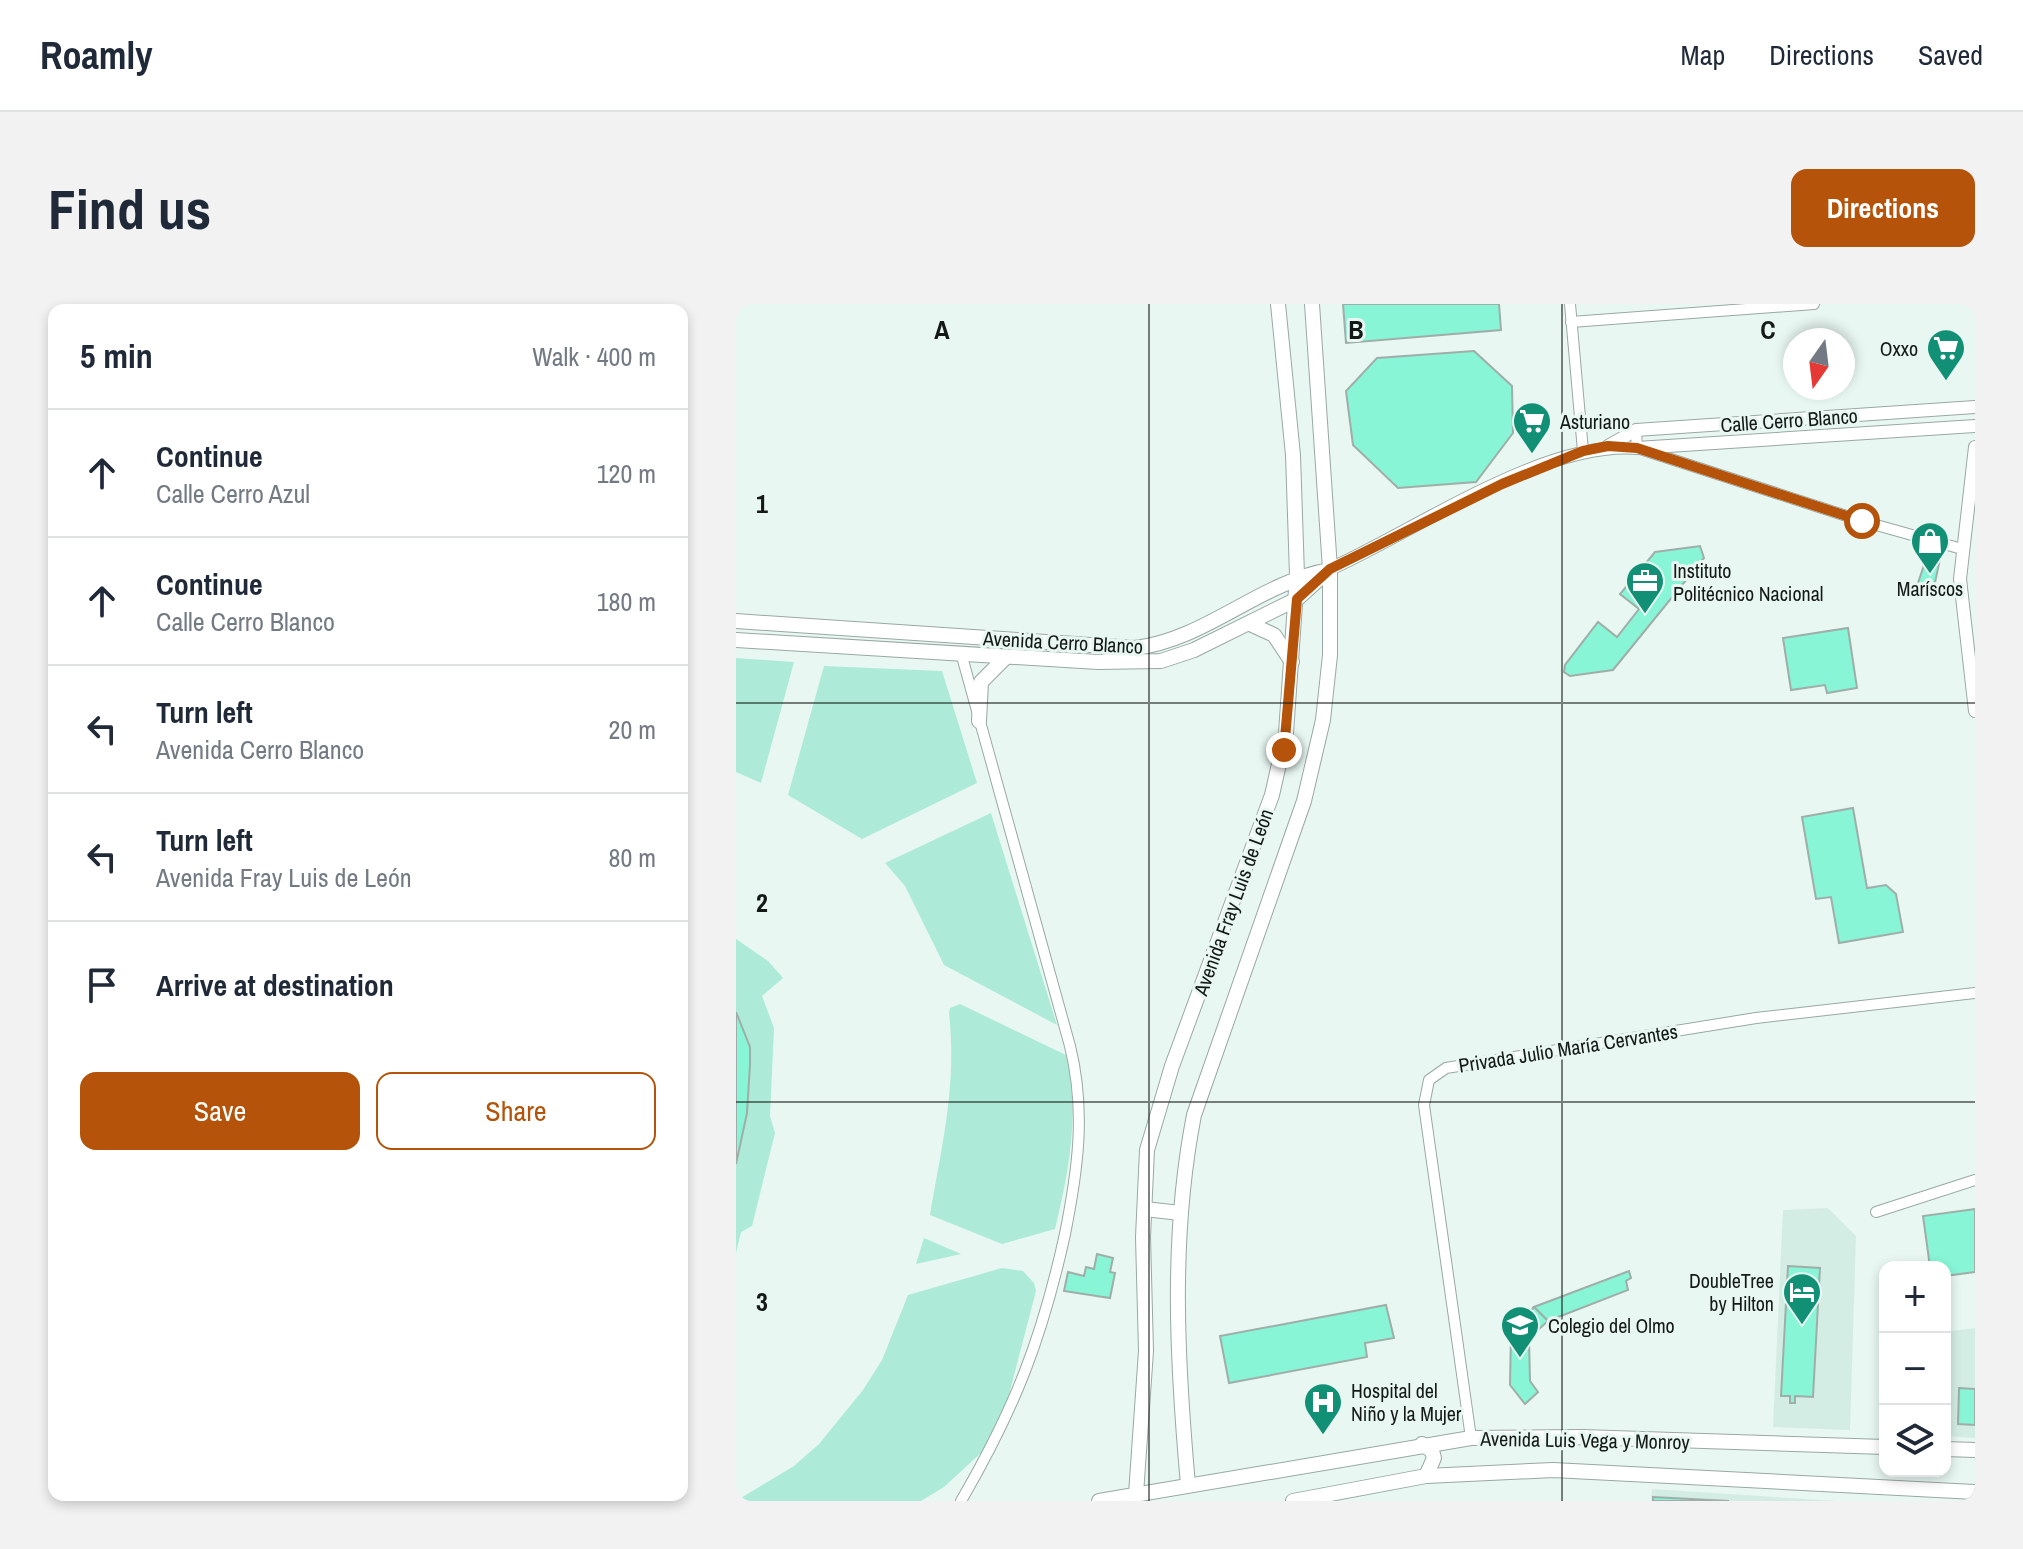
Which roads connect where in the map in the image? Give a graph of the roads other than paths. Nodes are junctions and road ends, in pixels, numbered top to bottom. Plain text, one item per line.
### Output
1 (1278, 304) edge
2 (1312, 304) edge
3 (1570, 304) edge
4 (1814, 304) edge
5 (1571, 322) junction
6 (1975, 407) edge
7 (1975, 426) edge
8 (1636, 430) junction
9 (1608, 446) junction
10 (1975, 447) edge
11 (1637, 448) junction
12 (1583, 451) junction
13 (1962, 549) junction
14 (1330, 569) junction
15 (1297, 575) junction
16 (1975, 578) edge
17 (1960, 579) junction
18 (1297, 599) junction
19 (736, 621) edge
20 (1250, 624) junction
21 (736, 640) edge
22 (961, 653) junction
23 (1006, 657) junction
24 (1292, 662) junction
25 (1975, 711) edge
26 (979, 721) junction
27 (1975, 993) edge
28 (1975, 1180) edge
29 (1145, 1209) junction
30 (1876, 1212) dead end
31 (1180, 1213) junction
32 (1471, 1438) junction
33 (1422, 1444) junction
34 (1879, 1447) edge
35 (1951, 1449) edge
36 (1975, 1450) edge
37 (1426, 1476) junction
38 (1188, 1485) junction
39 (1975, 1492) edge
40 (1136, 1494) junction
41 (961, 1501) edge
42 (1099, 1501) edge
43 (1293, 1501) edge

1 - 15 main road, Avenida Fray Luis de León
2 - 14 main road, Avenida Fray Luis de León
3 - 5 street
4 - 5 street
5 - 12 street
6 - 8 street, Calle Cerro Blanco
7 - 11 street, Calle Cerro Blanco
8 - 9 street, Calle Cerro Blanco
8 - 11 street
9 - 11 street, Calle Cerro Blanco
9 - 12 street, Calle Cerro Blanco
10 - 13 street
11 - 13 street
12 - 14 street, Calle Cerro Blanco
13 - 17 street
14 - 15 main road, Avenida Cerro Blanco
14 - 18 main road, Avenida Cerro Blanco
14 - 31 main road, Avenida Fray Luis de León
15 - 18 main road, Avenida Fray Luis de León
15 - 19 main road, Avenida Cerro Blanco
16 - 17 street
17 - 25 street
18 - 20 main road, Avenida Cerro Blanco
18 - 24 main road, Avenida Fray Luis de León
20 - 23 main road, Avenida Cerro Blanco
20 - 24 main road
21 - 22 main road, Avenida Cerro Blanco
22 - 23 main road, Avenida Cerro Blanco
22 - 26 street
23 - 26 main road
24 - 29 main road, Avenida Fray Luis de León
26 - 41 street
27 - 32 street, Privada Julio María Cervantes
28 - 30 street
29 - 31 main road
29 - 40 main road, Avenida Fray Luis de León
31 - 38 main road, Avenida Fray Luis de León
32 - 33 main road, Avenida Luis Vega y Monroy
32 - 34 main road, Avenida Luis Vega y Monroy
33 - 37 main road
33 - 38 main road, Avenida Luis Vega y Monroy
35 - 36 main road
37 - 39 main road, Avenida Luis Vega y Monroy
37 - 43 main road, Avenida Luis Vega y Monroy
38 - 40 main road, Avenida Luis Vega y Monroy
40 - 42 main road, Avenida Luis Vega y Monroy

